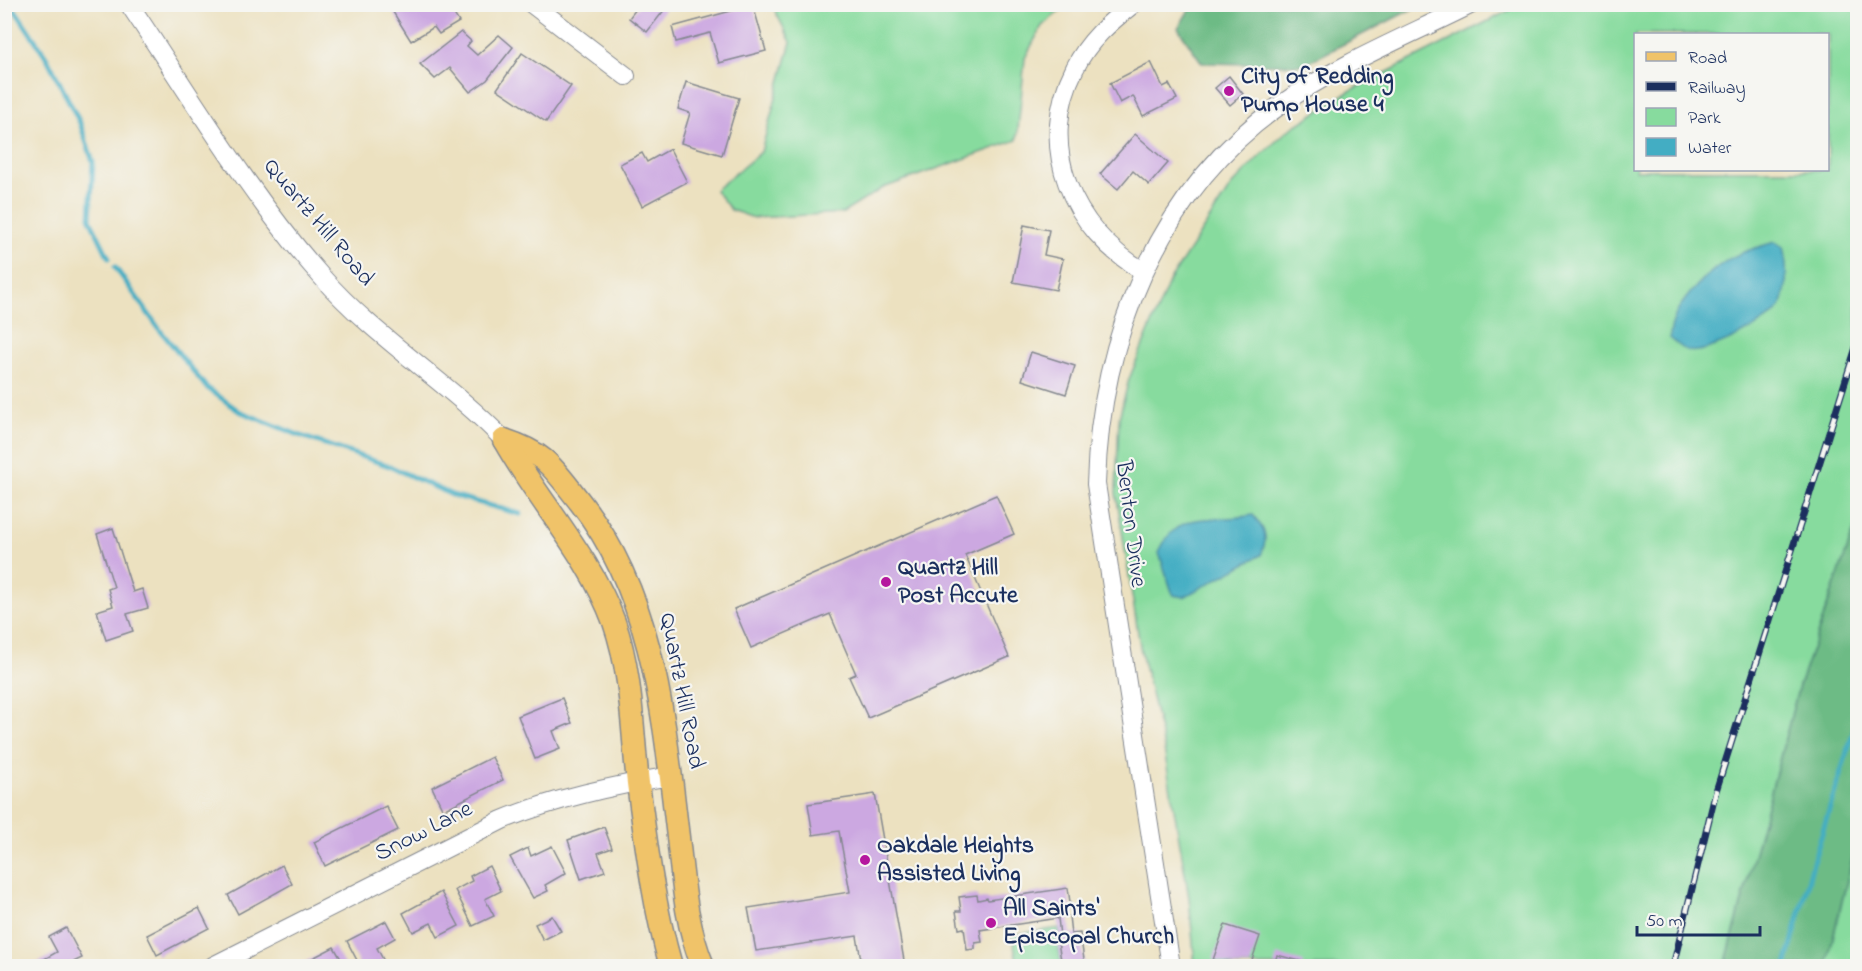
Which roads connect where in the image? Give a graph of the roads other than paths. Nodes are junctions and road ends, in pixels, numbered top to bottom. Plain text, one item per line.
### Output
1 (129, 4) edge
2 (532, 4) edge
3 (1133, 4) edge
4 (1472, 4) edge
5 (626, 76) dead end
6 (1143, 271) junction
7 (504, 440) junction
8 (670, 776) junction
9 (638, 781) junction
10 (213, 966) edge
11 (670, 966) edge
12 (703, 966) edge
13 (1171, 966) edge

1 - 7 street, Quartz Hill Road
2 - 5 street
3 - 6 street
4 - 6 street, Benton Drive
6 - 13 street, Benton Drive
7 - 8 main road, Quartz Hill Road
7 - 9 main road, Quartz Hill Road
8 - 9 street, Snow Lane
8 - 12 main road, Quartz Hill Road
9 - 10 street, Snow Lane
9 - 11 main road, Quartz Hill Road

